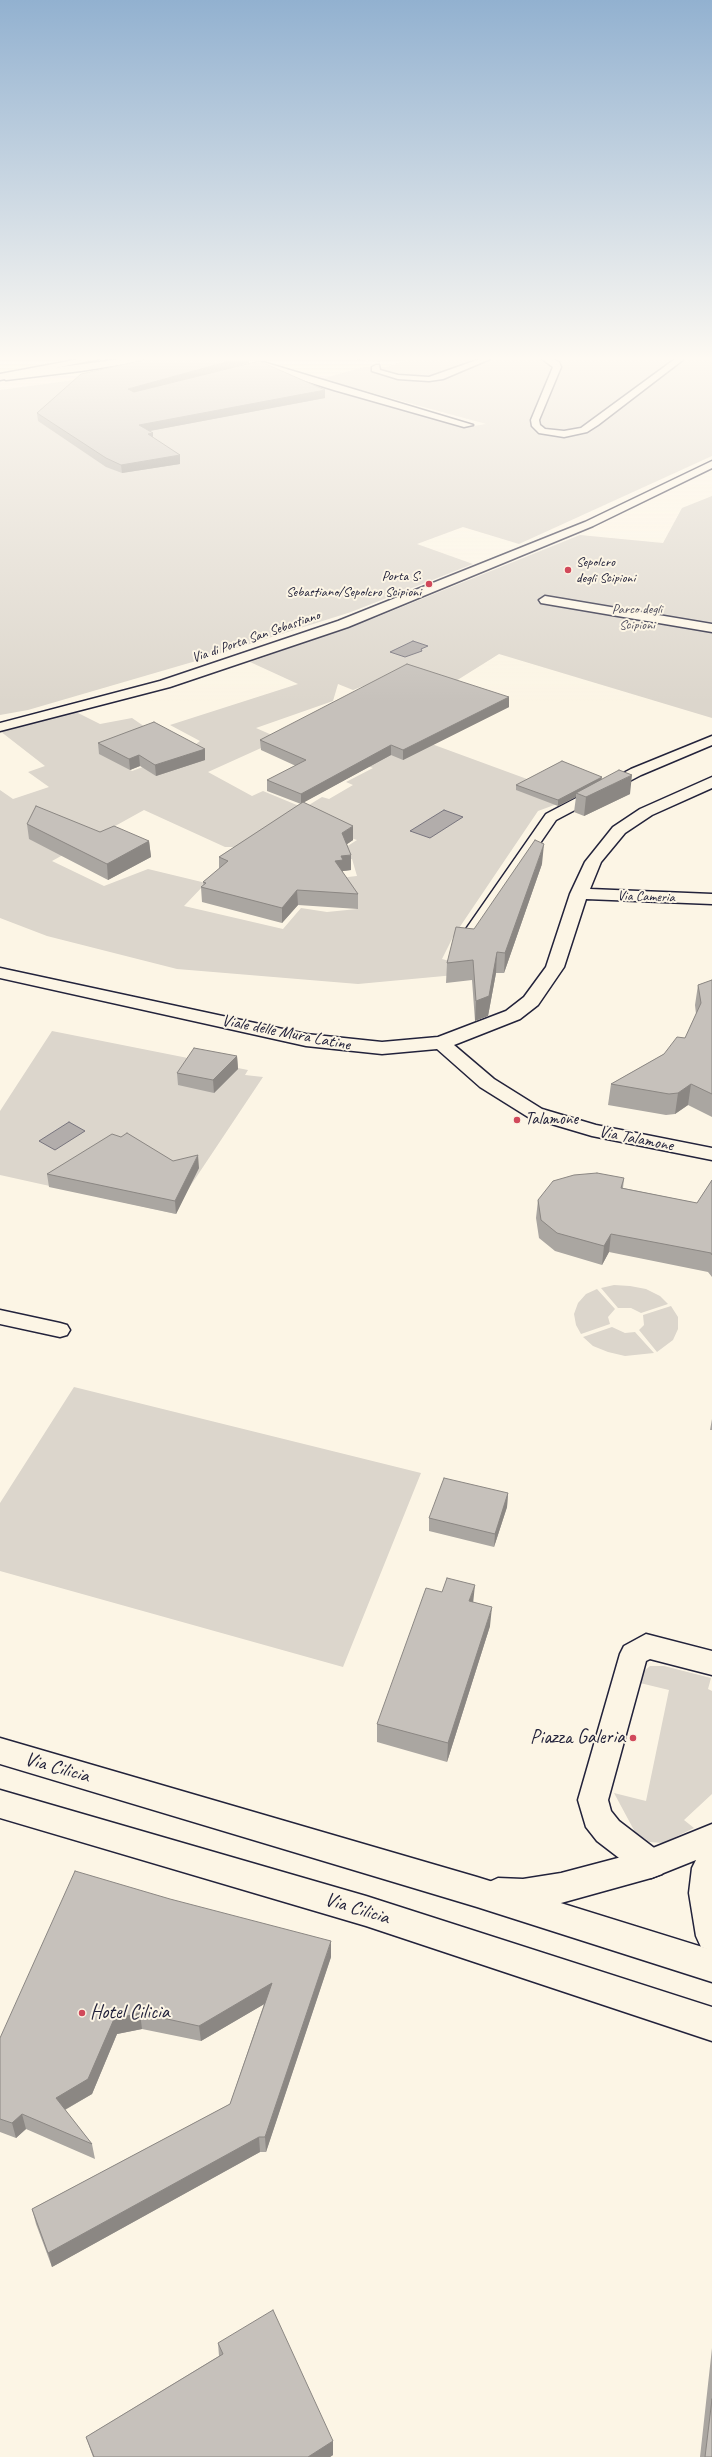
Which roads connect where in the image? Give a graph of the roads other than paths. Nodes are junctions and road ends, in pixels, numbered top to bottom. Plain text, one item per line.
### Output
1 (692, 474) edge
2 (545, 600) dead end
3 (712, 628) edge
4 (0, 727) edge
5 (712, 740) edge
6 (712, 782) edge
7 (579, 894) junction
8 (712, 899) edge
9 (467, 938) edge
10 (0, 973) edge
11 (440, 1043) junction
12 (712, 1154) edge
13 (0, 1317) edge
14 (60, 1330) dead end
15 (712, 1663) edge
16 (0, 1751) edge
17 (0, 1804) edge
18 (712, 1838) edge
19 (712, 1860) edge
20 (651, 1864) junction
21 (477, 1892) junction
22 (712, 1936) edge
23 (712, 1966) edge
24 (712, 2024) edge

1 - 4 street, Via di Porta San Sebastiano
2 - 3 street
5 - 9 lane
6 - 7 street, Viale delle Mura Latine
7 - 8 street, Via Cameria
7 - 11 street, Viale delle Mura Latine
10 - 11 street, Viale delle Mura Latine
11 - 12 street, Via Talamone
13 - 14 lane
15 - 20 street
16 - 21 street, Via Cilicia
17 - 24 street, Via Cilicia
18 - 20 street
19 - 22 street
20 - 21 street
21 - 23 street, Via Cilicia

